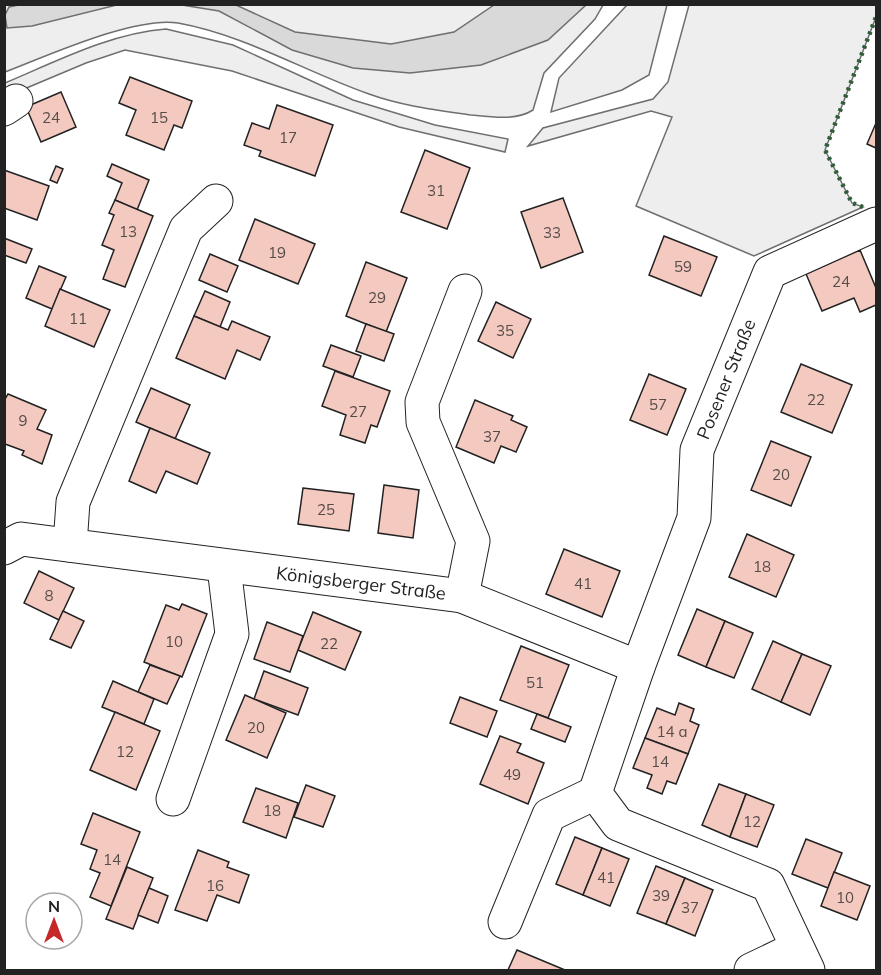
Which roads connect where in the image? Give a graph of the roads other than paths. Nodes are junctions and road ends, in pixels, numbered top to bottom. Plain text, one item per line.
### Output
1 (216, 201) dead end
2 (876, 224) edge
3 (465, 291) dead end
4 (70, 545) junction
5 (4, 548) edge
6 (224, 567) junction
7 (462, 596) junction
8 (638, 668) junction
9 (595, 793) junction
10 (173, 799) dead end
11 (505, 922) dead end
12 (802, 959) edge
13 (752, 970) edge

1 - 4 street
2 - 8 street, Posener Straße
3 - 7 street, Königsberger Straße
4 - 5 street, Königsberger Straße
4 - 6 street, Königsberger Straße
6 - 7 street, Königsberger Straße
6 - 10 street
7 - 8 street
8 - 9 street, Posener Straße
9 - 11 street
9 - 12 street
12 - 13 street

